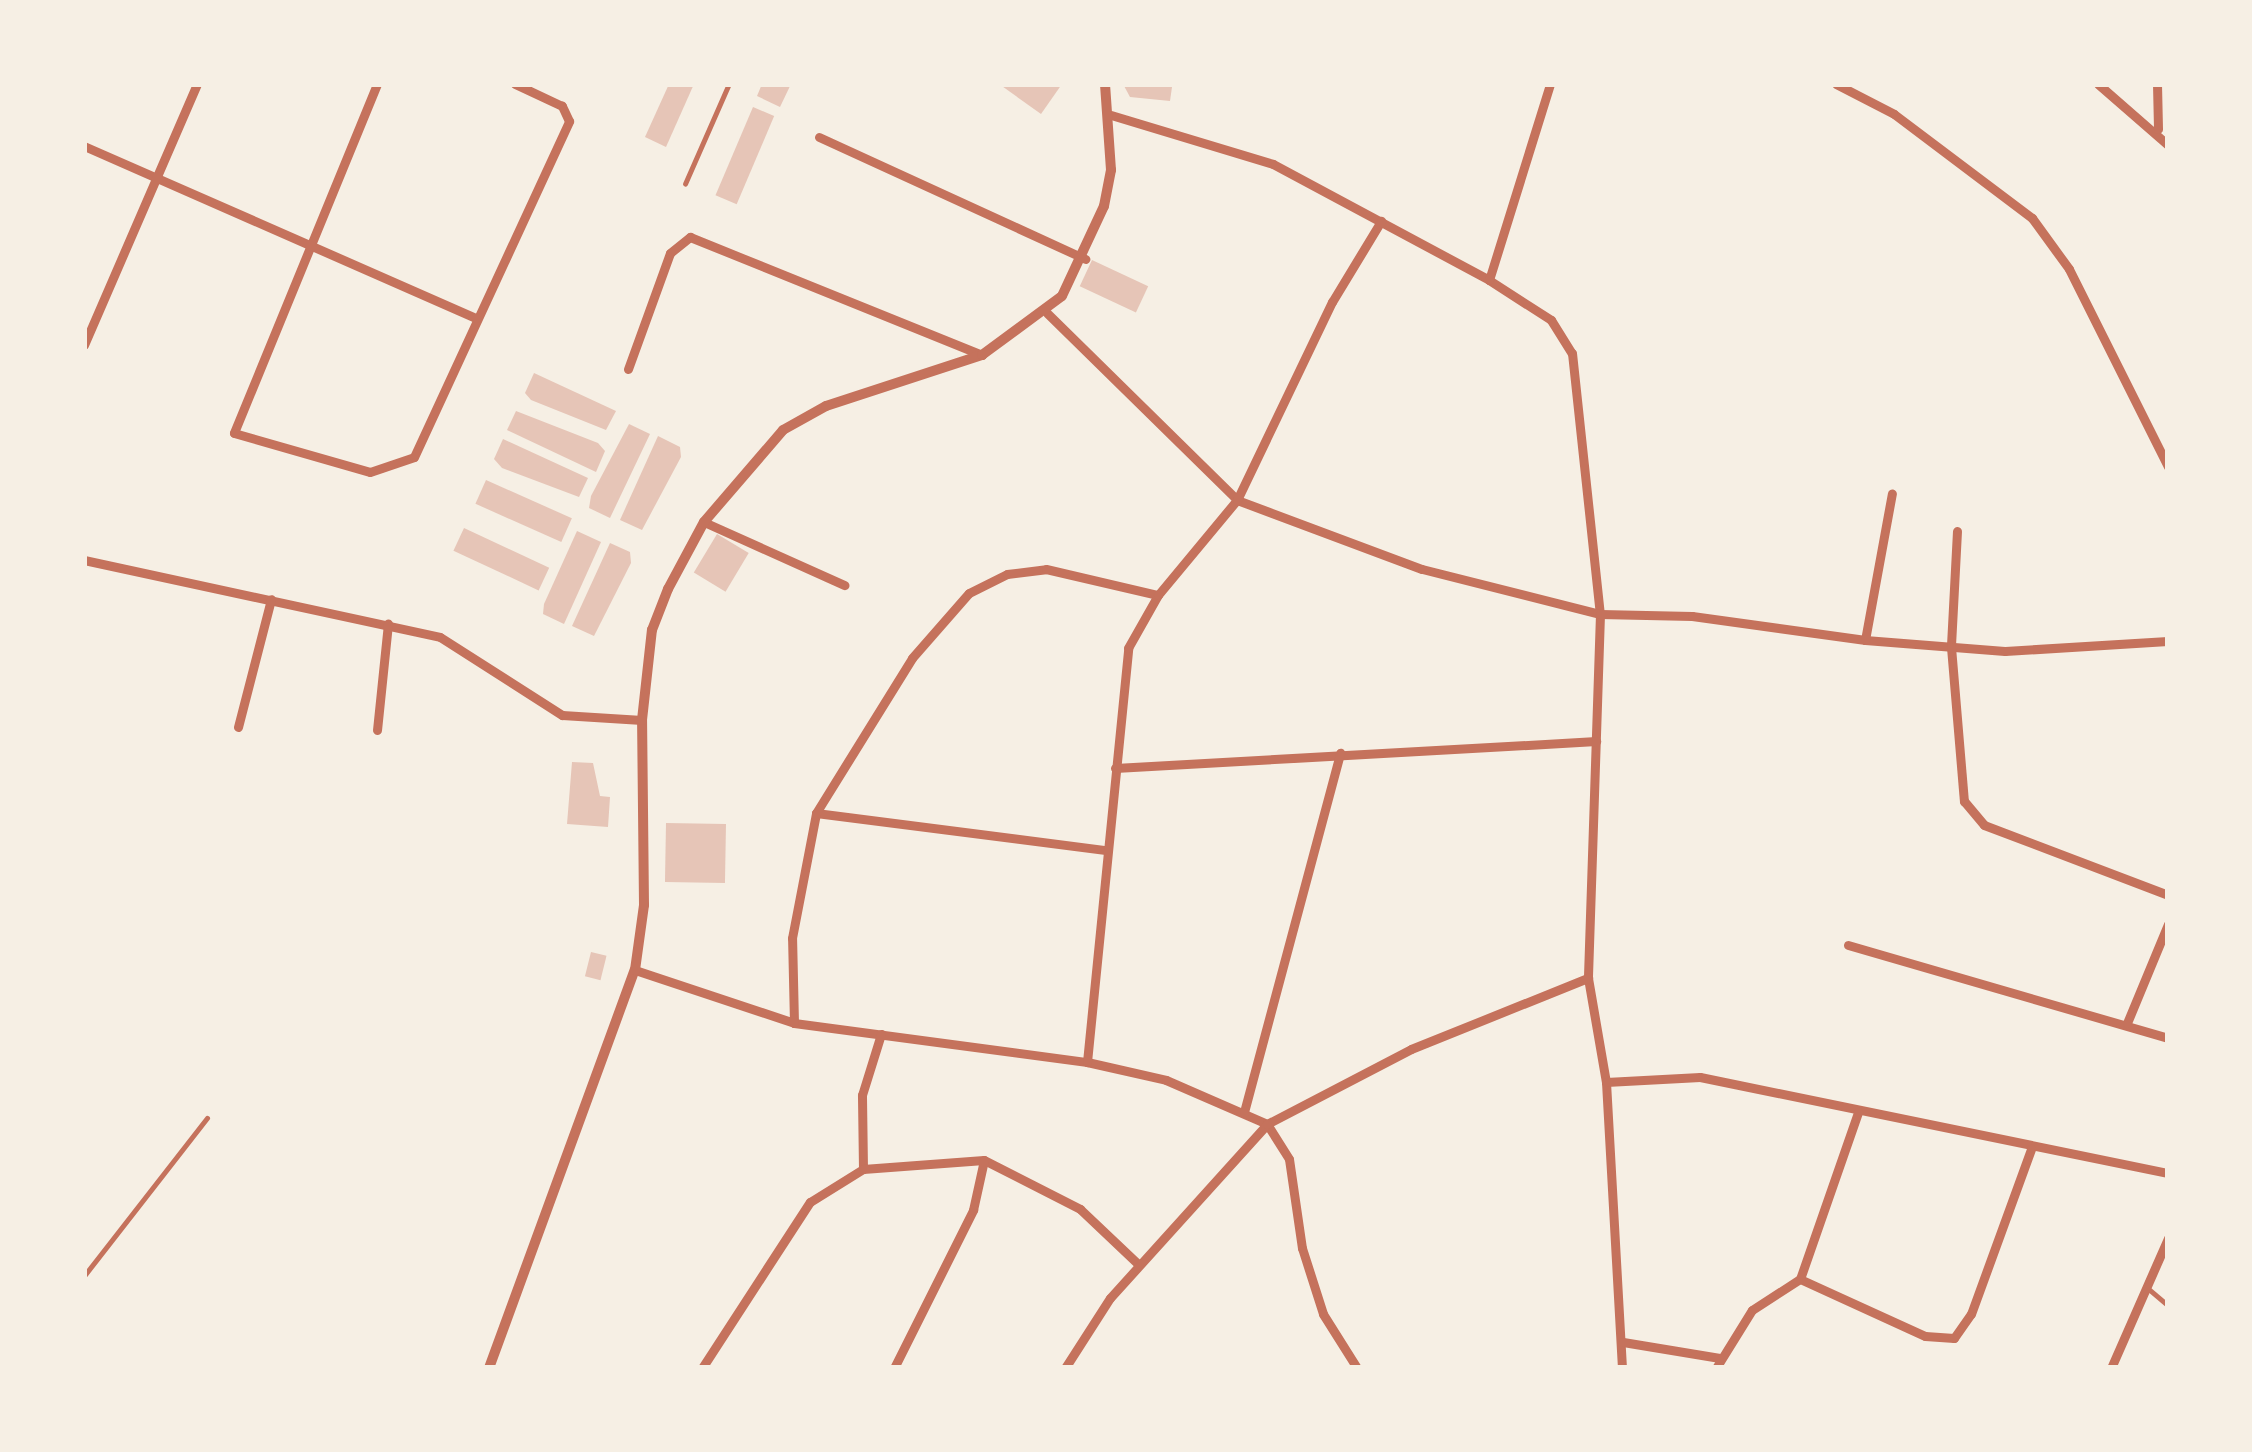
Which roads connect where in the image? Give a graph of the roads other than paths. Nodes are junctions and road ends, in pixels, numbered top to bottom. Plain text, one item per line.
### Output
1 (197, 84) edge
2 (376, 84) edge
3 (515, 84) edge
4 (729, 84) edge
5 (1105, 84) edge
6 (1550, 84) edge
7 (1836, 84) edge
8 (2098, 84) edge
9 (2157, 84) edge
10 (1111, 115) junction
11 (2158, 129) junction
12 (819, 137) dead end
13 (2168, 145) edge
14 (84, 146) edge
15 (155, 181) junction
16 (685, 184) dead end
17 (1381, 221) junction
18 (306, 245) junction
19 (1085, 260) junction
20 (1490, 280) junction
21 (1047, 313) junction
22 (476, 318) junction
23 (84, 346) edge
24 (982, 356) junction
25 (628, 369) dead end
26 (2168, 467) edge
27 (1892, 493) dead end
28 (1238, 500) junction
29 (704, 522) junction
30 (1957, 531) dead end
31 (84, 560) edge
32 (844, 585) dead end
33 (1158, 595) junction
34 (271, 599) junction
35 (1600, 614) junction
36 (388, 624) junction
37 (1864, 640) junction
38 (2168, 641) edge
39 (1951, 647) junction
40 (642, 720) junction
41 (238, 727) dead end
42 (377, 730) dead end
43 (1596, 741) junction
44 (1340, 754) junction
45 (1114, 768) junction
46 (816, 813) junction
47 (1106, 850) junction
48 (2168, 896) edge
49 (2168, 924) edge
50 (1848, 945) dead end
51 (635, 970) junction
52 (1588, 978) junction
53 (794, 1023) junction
54 (2128, 1023) junction
55 (881, 1034) junction
56 (2168, 1038) edge
57 (1087, 1062) junction
58 (1606, 1082) junction
59 (1244, 1112) junction
60 (1858, 1112) junction
61 (207, 1118) dead end
62 (1267, 1124) junction
63 (2031, 1149) junction
64 (984, 1160) junction
65 (863, 1169) junction
66 (2168, 1172) edge
67 (2168, 1238) edge
68 (1138, 1264) junction
69 (84, 1276) edge
70 (1800, 1279) junction
71 (2146, 1287) junction
72 (2168, 1305) edge
73 (1623, 1342) junction
74 (1718, 1363) edge
75 (707, 1367) edge
76 (489, 1368) edge
77 (894, 1368) edge
78 (1065, 1368) edge
79 (1357, 1368) edge
80 (1622, 1368) edge
81 (2111, 1368) edge

1 - 15 street
2 - 18 street
3 - 22 street
4 - 16 lane
5 - 10 street
6 - 20 street
7 - 26 street
8 - 11 street
9 - 11 street
10 - 17 street
10 - 19 street
11 - 13 street
12 - 19 street
14 - 15 street
15 - 18 street
15 - 23 street
17 - 20 street
17 - 28 street
18 - 22 street
18 - 22 street
19 - 21 street
20 - 35 street
21 - 24 street
21 - 28 street
24 - 25 street
24 - 29 street
27 - 37 street
28 - 33 street
28 - 35 street
29 - 32 street
29 - 40 street
30 - 39 street
31 - 34 street
33 - 45 street
33 - 46 street
34 - 36 street
34 - 41 street
35 - 37 street
35 - 43 street
36 - 40 street
36 - 42 street
37 - 39 street
38 - 39 street
39 - 48 street
40 - 51 street
43 - 44 street
43 - 52 street
44 - 45 street
44 - 59 street
45 - 47 street
46 - 47 street
46 - 53 street
47 - 57 street
49 - 54 street
50 - 54 street
51 - 53 street
51 - 76 street
52 - 58 street
52 - 62 street
53 - 55 street
54 - 56 street
55 - 57 street
55 - 65 street
57 - 59 street
58 - 60 street
58 - 73 street
59 - 62 street
60 - 63 street
60 - 70 street
61 - 69 lane
62 - 68 street
62 - 79 street
63 - 66 street
63 - 70 street
64 - 65 street
64 - 68 street
64 - 77 street
65 - 75 street
67 - 71 street
68 - 78 street
70 - 74 street
71 - 72 lane
71 - 81 street
73 - 74 street
73 - 80 street

